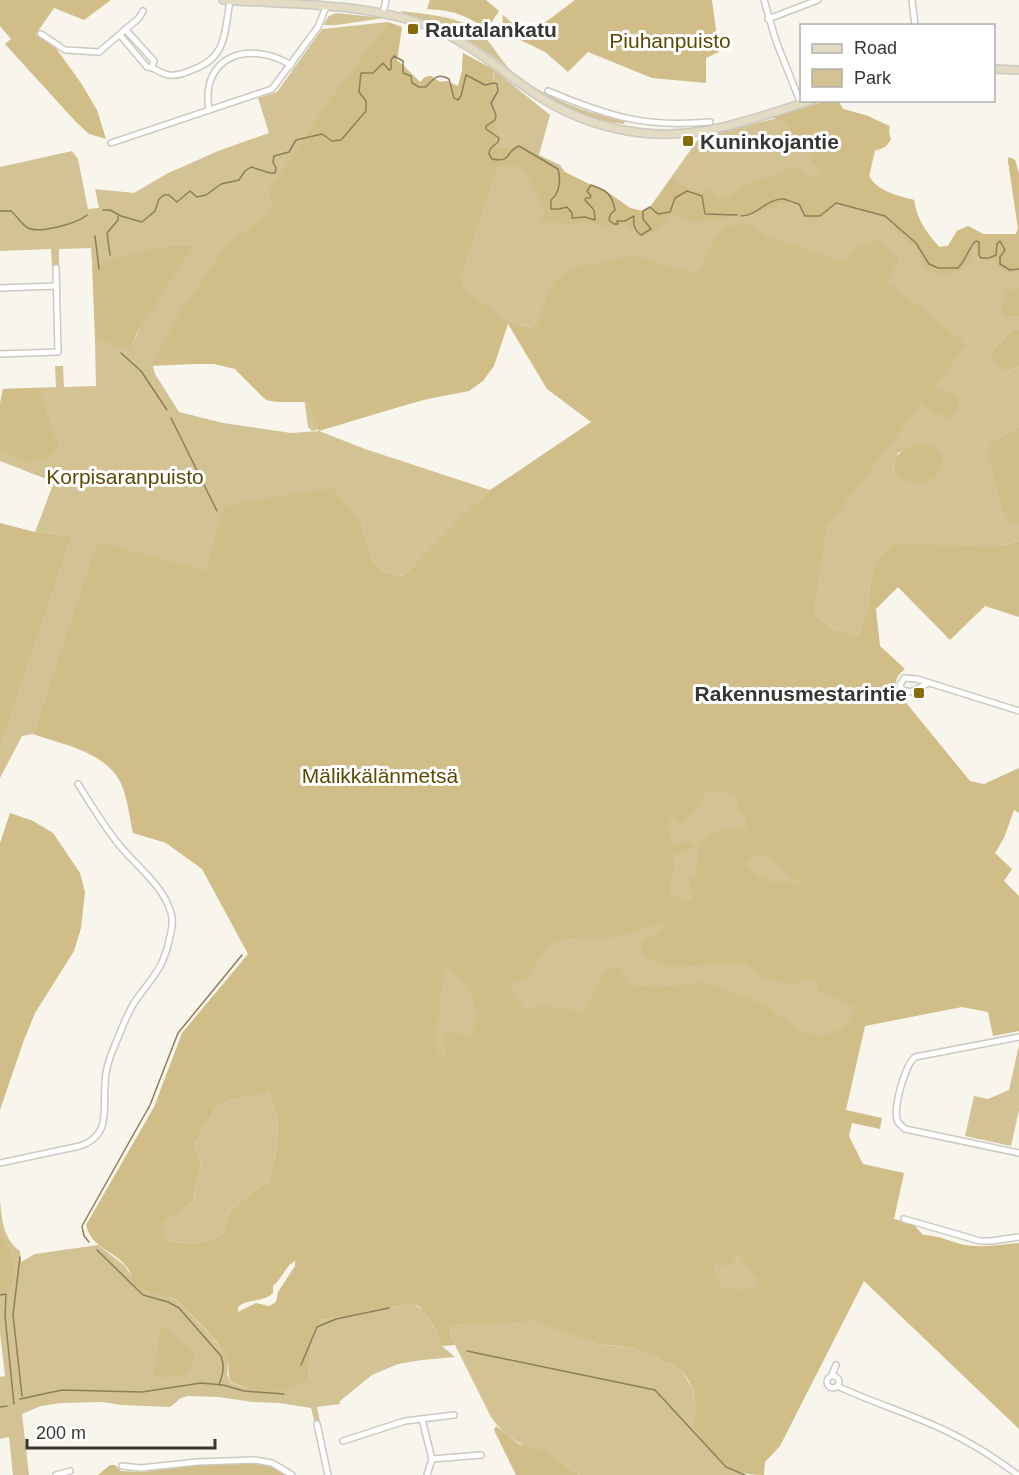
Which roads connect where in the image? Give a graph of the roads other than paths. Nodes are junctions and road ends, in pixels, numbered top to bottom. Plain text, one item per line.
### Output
1 (223, 0) edge
2 (230, 0) edge
3 (386, 0) edge
4 (764, 0) edge
5 (818, 0) edge
6 (912, 0) edge
7 (326, 7) junction
8 (143, 11) dead end
9 (383, 13) junction
10 (768, 19) junction
11 (915, 24) edge
12 (125, 29) junction
13 (41, 34) dead end
14 (120, 34) junction
15 (215, 57) junction
16 (221, 64) junction
17 (291, 65) junction
18 (152, 67) junction
19 (995, 69) edge
20 (1019, 70) edge
21 (548, 91) dead end
22 (800, 101) edge
23 (807, 102) edge
24 (801, 104) joint
25 (209, 110) junction
26 (710, 122) dead end
27 (650, 124) junction
28 (648, 134) junction
29 (111, 143) dead end
30 (56, 268) dead end
31 (56, 286) junction
32 (0, 288) edge
33 (0, 354) edge
34 (929, 683) junction
35 (1019, 711) edge
36 (78, 784) dead end
37 (1019, 1037) edge
38 (1019, 1153) edge
39 (0, 1163) edge
40 (904, 1219) dead end
41 (1019, 1237) edge
42 (836, 1365) dead end
43 (832, 1375) junction
44 (837, 1386) junction
45 (454, 1415) dead end
46 (422, 1419) junction
47 (317, 1424) dead end
48 (343, 1441) dead end
49 (481, 1455) dead end
50 (432, 1459) junction
51 (122, 1466) dead end
52 (70, 1471) dead end
53 (56, 1475) edge
54 (292, 1475) edge
55 (328, 1475) edge
56 (427, 1475) edge
57 (1018, 1475) edge

1 - 2 main road
2 - 7 main road
2 - 15 street
3 - 9 street
4 - 10 street
5 - 10 street
6 - 11 street
7 - 9 main road
7 - 17 street
8 - 12 street
9 - 28 main road
10 - 22 street
12 - 14 street
12 - 18 street
13 - 14 street
14 - 18 street
15 - 16 street
15 - 18 street
16 - 17 street
16 - 25 street
17 - 25 street
19 - 20 main road
21 - 27 street
23 - 24 main road
24 - 28 main road
25 - 29 street
26 - 27 street
27 - 28 street
30 - 31 street
31 - 32 street
31 - 33 street
34 - 34 street
34 - 35 street
36 - 39 street
37 - 38 street
40 - 41 street
42 - 43 street
43 - 44 street
43 - 44 street
44 - 57 street
45 - 46 street
46 - 48 street
46 - 50 street
47 - 55 street
49 - 50 street
50 - 56 street
51 - 54 street
52 - 53 street

